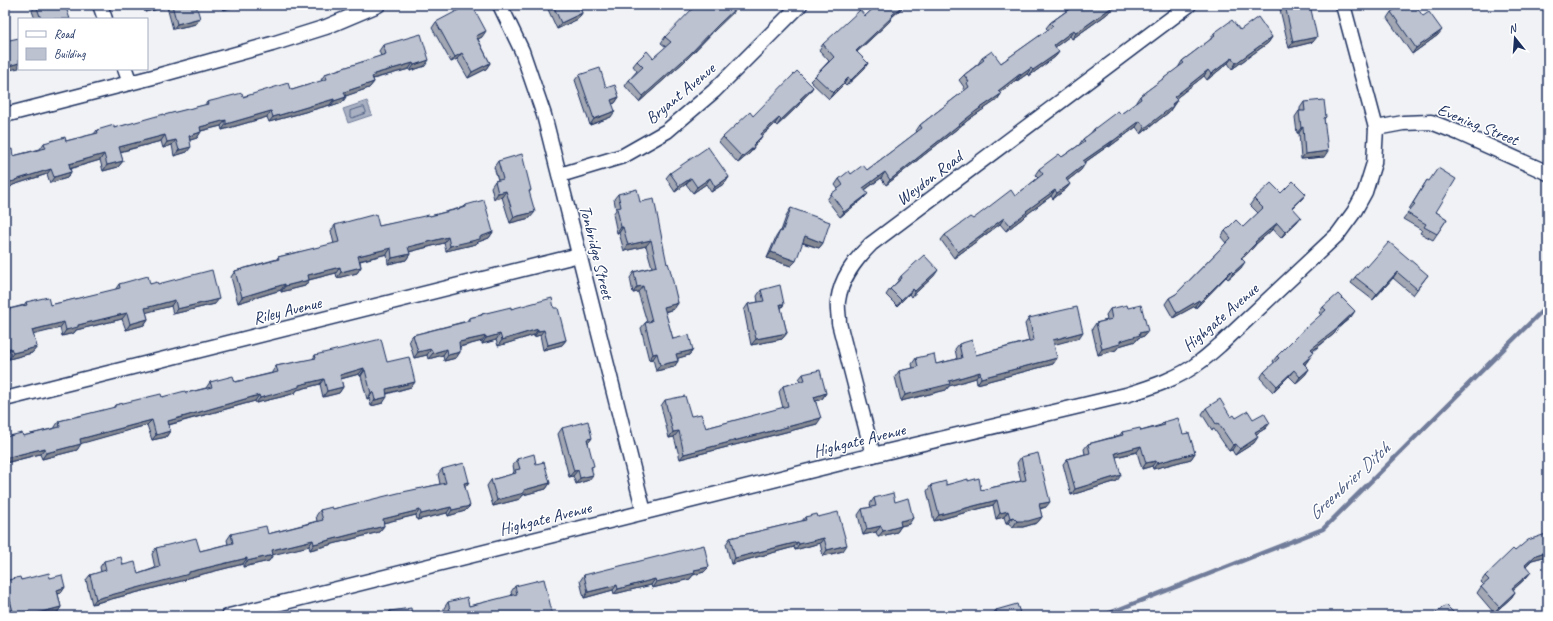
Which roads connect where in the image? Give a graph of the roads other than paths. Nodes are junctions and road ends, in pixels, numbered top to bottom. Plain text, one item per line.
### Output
1 (100, 5) edge
2 (378, 5) edge
3 (500, 5) edge
4 (800, 5) edge
5 (1189, 5) edge
6 (1343, 5) edge
7 (106, 18) edge
8 (124, 70) edge
9 (130, 83) junction
10 (5, 115) edge
11 (1376, 128) junction
12 (1548, 174) edge
13 (560, 175) junction
14 (578, 255) junction
15 (5, 398) edge
16 (873, 455) junction
17 (644, 512) junction
18 (228, 616) edge

1 - 7 street
2 - 9 street
3 - 13 street, Tonbridge Street
4 - 13 street, Bryant Avenue
5 - 16 street, Weydon Road
6 - 11 street
8 - 9 street
9 - 10 street
11 - 12 street, Evening Street
11 - 16 street, Highgate Avenue
13 - 14 street, Tonbridge Street
14 - 15 street, Riley Avenue
14 - 17 street, Tonbridge Street
16 - 17 street, Highgate Avenue
17 - 18 street, Highgate Avenue

